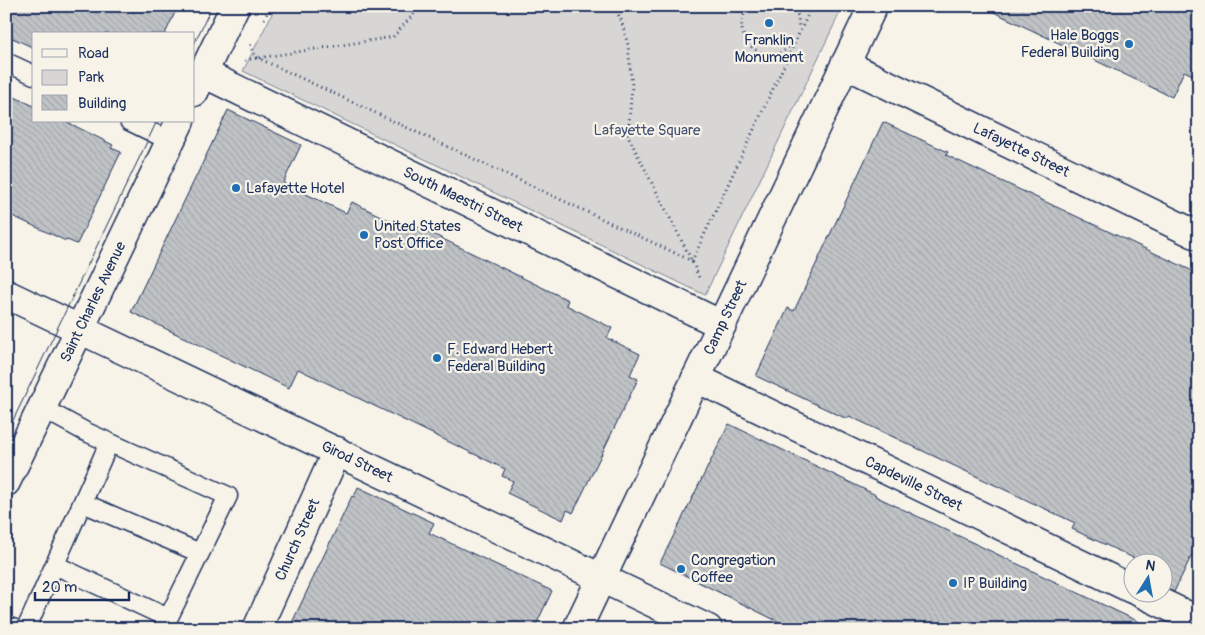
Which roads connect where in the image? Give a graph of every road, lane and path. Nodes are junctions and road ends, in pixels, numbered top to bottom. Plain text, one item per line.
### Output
1 (235, 6) edge
2 (270, 6) edge
3 (421, 6) edge
4 (614, 6) edge
5 (730, 6) edge
6 (749, 6) edge
7 (792, 6) edge
8 (812, 6) edge
9 (873, 6) edge
10 (744, 13) junction
11 (262, 22) dead end
12 (254, 38) dead end
13 (797, 38) junction
14 (256, 57) junction
15 (244, 60) dead end
16 (6, 62) edge
17 (845, 64) junction
18 (32, 74) edge
19 (198, 82) edge
20 (134, 122) edge
21 (175, 131) edge
22 (1199, 236) edge
23 (692, 261) junction
24 (700, 280) dead end
25 (6, 294) edge
26 (722, 325) junction
27 (80, 329) junction
28 (696, 378) junction
29 (42, 408) junction
30 (110, 443) junction
31 (337, 451) junction
32 (6, 482) edge
33 (82, 503) junction
34 (200, 553) junction
35 (55, 565) junction
36 (602, 577) junction
37 (1122, 584) edge
38 (1159, 602) edge
39 (1199, 622) edge
40 (165, 623) edge
41 (6, 626) edge
42 (16, 629) edge
43 (26, 629) edge
44 (257, 629) edge
45 (577, 629) edge
46 (708, 629) edge

1 - 19 street
2 - 11 path
3 - 14 path
4 - 23 path
5 - 10 path
6 - 10 path
7 - 13 path
8 - 13 path
9 - 17 street, Camp Street
10 - 13 path
12 - 14 path
13 - 23 path
14 - 15 path
14 - 23 path
16 - 18 lane
17 - 22 street, Lafayette Street
17 - 26 street, Camp Street
19 - 26 street, South Maestri Street
20 - 21 lane
21 - 27 street, Saint Charles Avenue
23 - 24 path
25 - 27 street, Girod Street
26 - 28 street, Camp Street
27 - 29 street, Saint Charles Avenue
27 - 31 street, Girod Street
28 - 36 street, Camp Street
28 - 37 street, Capdeville Street
29 - 30 lane
29 - 32 street, Saint Charles Avenue
30 - 33 lane
30 - 34 lane
31 - 36 street, Girod Street
31 - 44 street, Church Street
33 - 34 lane
33 - 35 lane
34 - 40 lane
35 - 40 lane
35 - 43 lane
36 - 45 street, Camp Street
36 - 46 street, Girod Street
38 - 39 street
41 - 42 lane

